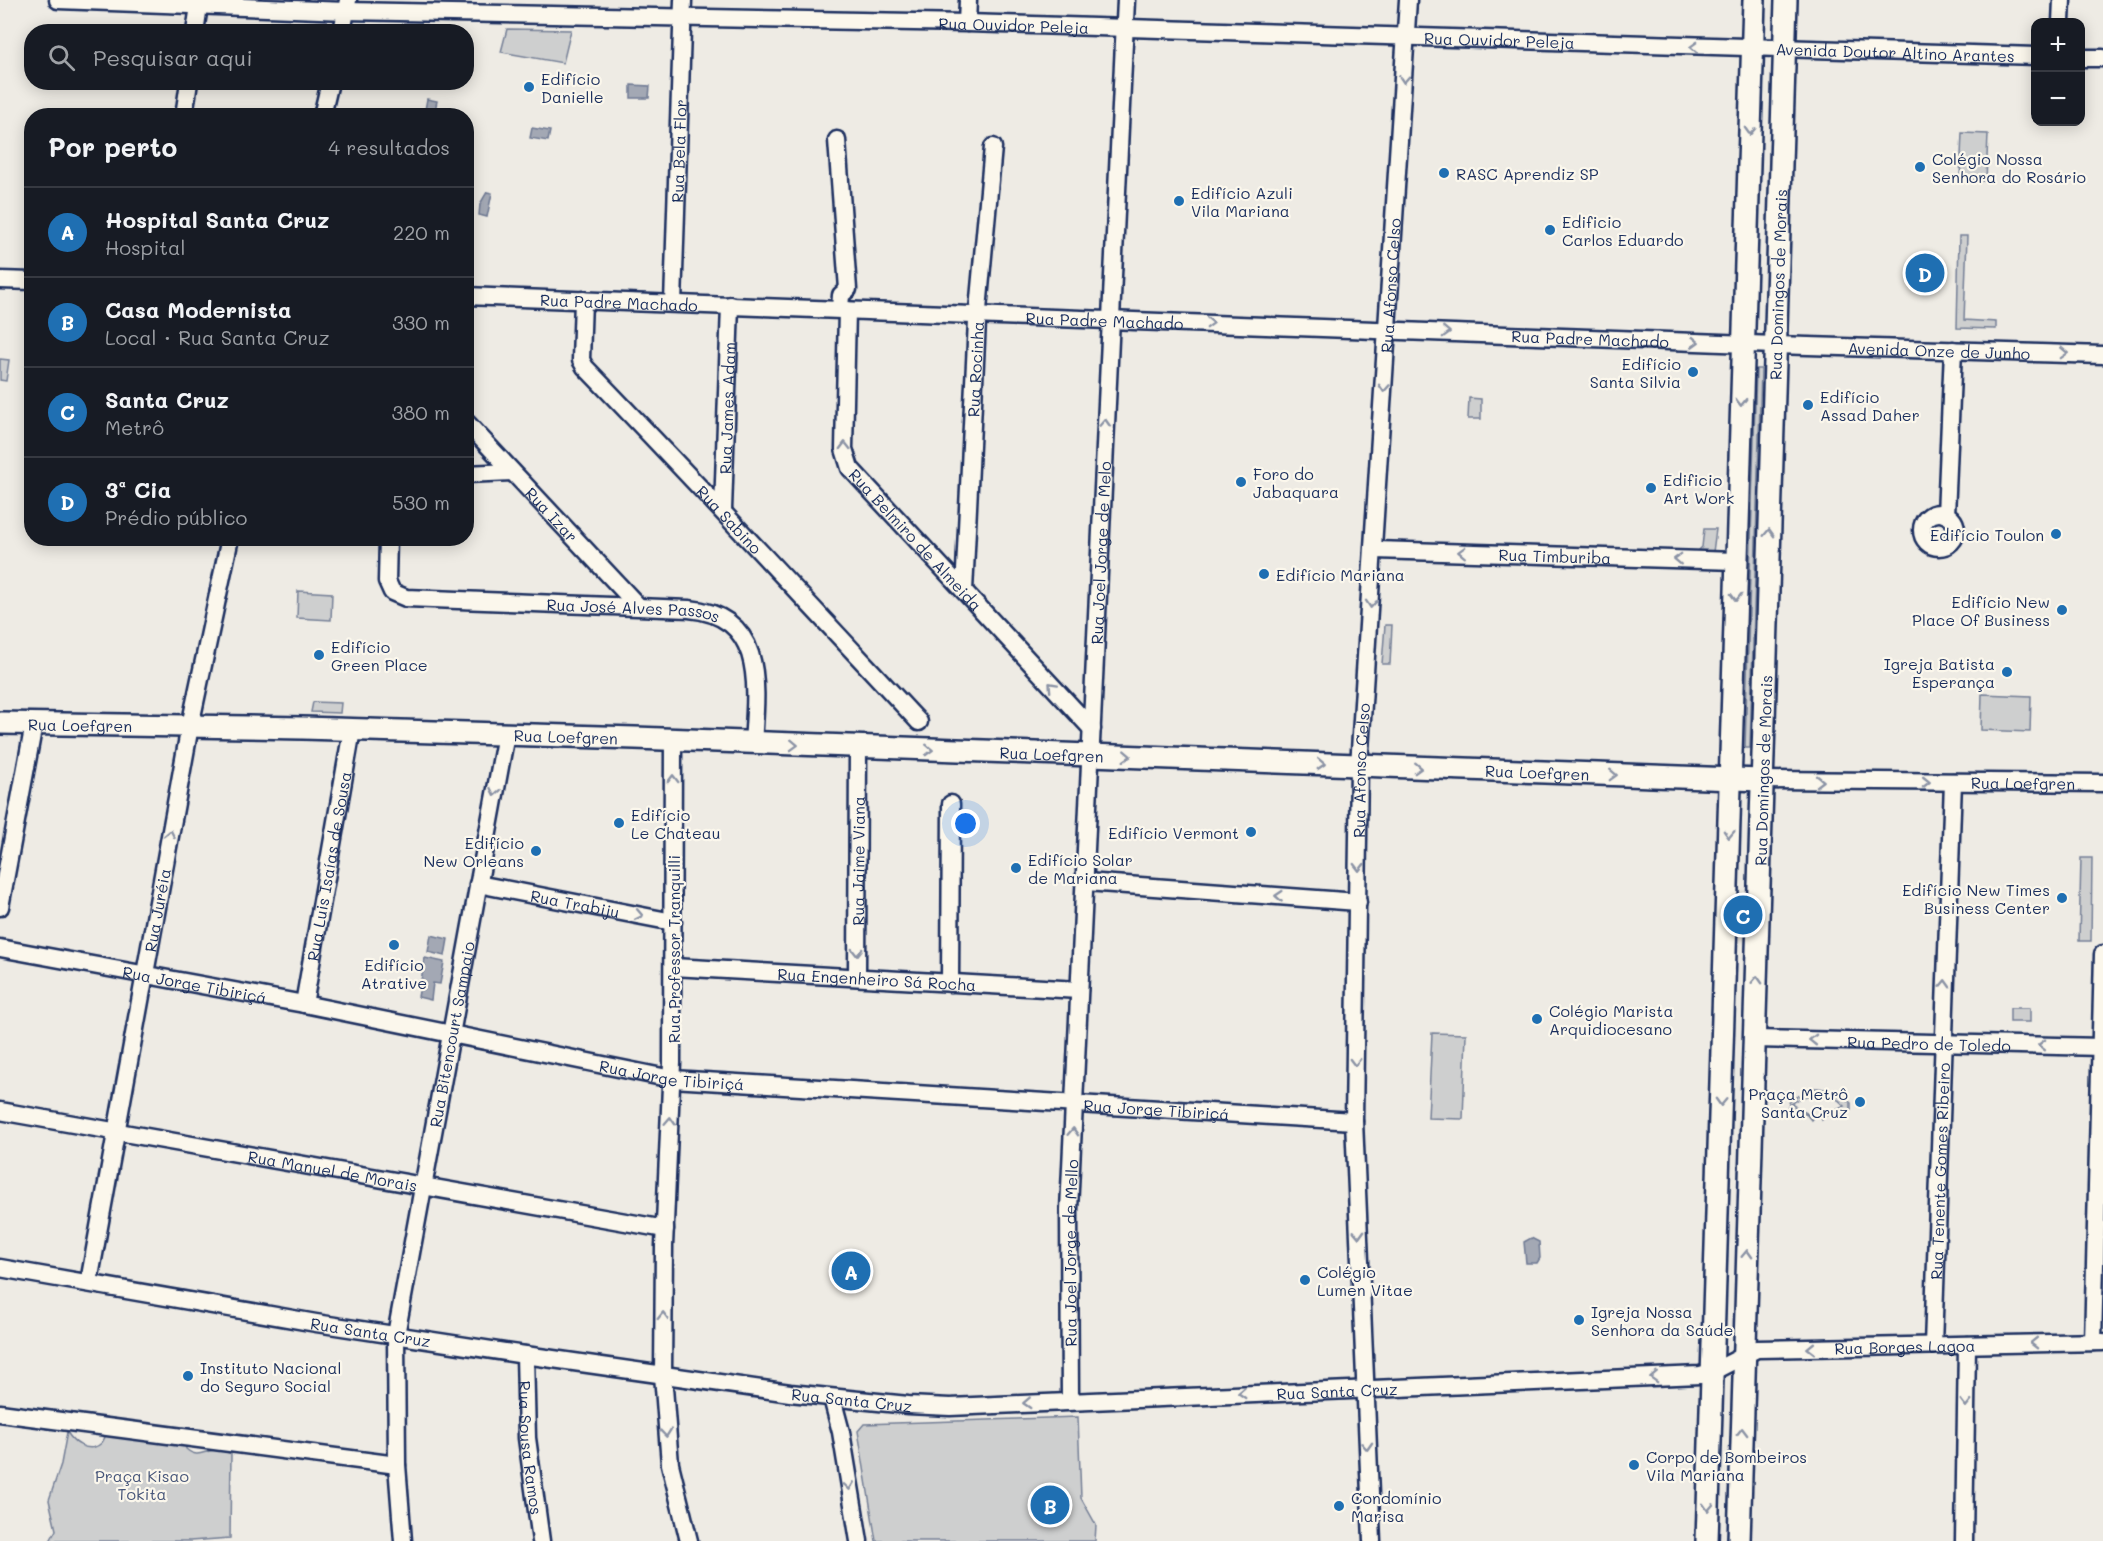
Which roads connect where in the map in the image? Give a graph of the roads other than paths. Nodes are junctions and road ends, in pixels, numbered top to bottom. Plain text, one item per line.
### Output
1 (58, 0) edge
2 (968, 0) edge
3 (1126, 0) edge
4 (1408, 0) edge
5 (1754, 0) edge
6 (1785, 0) edge
7 (2062, 0) edge
8 (199, 6) junction
9 (347, 6) edge
10 (527, 7) edge
11 (683, 8) edge
12 (2061, 18) edge
13 (967, 23) junction
14 (196, 24) edge
15 (344, 24) edge
16 (1124, 28) junction
17 (1407, 37) junction
18 (1753, 49) junction
19 (1784, 50) junction
20 (2031, 56) edge
21 (2085, 58) edge
22 (2103, 58) edge
23 (188, 90) edge
24 (328, 90) edge
25 (185, 108) edge
26 (324, 108) edge
27 (837, 140) dead end
28 (993, 147) dead end
29 (0, 280) edge
30 (24, 281) edge
31 (474, 296) edge
32 (583, 300) junction
33 (673, 303) junction
34 (730, 305) junction
35 (844, 310) junction
36 (978, 315) junction
37 (1110, 320) junction
38 (1387, 330) junction
39 (1742, 344) junction
40 (1775, 345) junction
41 (1953, 350) junction
42 (2103, 354) edge
43 (474, 431) edge
44 (512, 472) junction
45 (474, 474) edge
46 (723, 510) junction
47 (1946, 515) dead end
48 (228, 546) edge
49 (388, 546) edge
50 (1375, 550) junction
51 (1736, 561) junction
52 (964, 591) junction
53 (638, 606) junction
54 (919, 722) dead end
55 (0, 723) edge
56 (34, 724) junction
57 (190, 726) junction
58 (1092, 729) junction
59 (352, 730) junction
60 (506, 734) junction
61 (673, 740) junction
62 (753, 743) junction
63 (864, 747) junction
64 (1091, 754) junction
65 (1359, 766) junction
66 (1731, 779) junction
67 (1761, 780) junction
68 (1953, 782) junction
69 (2103, 783) edge
70 (951, 804) dead end
71 (1086, 882) junction
72 (478, 884) junction
73 (1359, 902) junction
74 (0, 907) edge
75 (673, 922) junction
76 (1, 952) edge
77 (2103, 954) edge
78 (673, 967) junction
79 (144, 975) junction
80 (857, 977) junction
81 (950, 983) junction
82 (1079, 990) junction
83 (304, 1004) junction
84 (450, 1035) junction
85 (1755, 1039) junction
86 (1943, 1043) junction
87 (2102, 1047) edge
88 (672, 1079) junction
89 (1074, 1104) junction
90 (0, 1111) edge
91 (1354, 1121) junction
92 (117, 1131) junction
93 (423, 1186) junction
94 (665, 1229) junction
95 (0, 1268) edge
96 (89, 1282) junction
97 (396, 1335) junction
98 (2098, 1342) edge
99 (1967, 1345) junction
100 (1933, 1346) junction
101 (1743, 1354) junction
102 (525, 1355) junction
103 (1712, 1372) junction
104 (663, 1375) junction
105 (1364, 1387) junction
106 (840, 1399) junction
107 (1070, 1401) junction
108 (0, 1413) edge
109 (397, 1465) junction
110 (404, 1541) edge
111 (541, 1541) edge
112 (690, 1541) edge
113 (859, 1541) edge
114 (1361, 1541) edge
115 (1372, 1541) edge
116 (1707, 1541) edge
117 (1739, 1541) edge
118 (1964, 1541) edge

1 - 8 street, Rua Ouvidor Peleja
2 - 13 street
3 - 16 street, Rua Joel Jorge de Melo
4 - 17 street, Rua Afonso Celso
5 - 18 main road, Rua Domingos de Morais
6 - 19 main road, Rua Domingos de Morais
7 - 12 street
8 - 9 street, Rua Ouvidor Peleja
8 - 14 street
9 - 10 street, Rua Ouvidor Peleja
9 - 15 street
10 - 11 street, Rua Ouvidor Peleja
11 - 13 street, Rua Ouvidor Peleja
11 - 33 street, Rua Bela Flor
13 - 16 street, Rua Ouvidor Peleja
16 - 17 street, Rua Ouvidor Peleja
16 - 37 street, Rua Joel Jorge de Melo
18 -> 17 street, Rua Ouvidor Peleja
17 -> 38 street, Rua Afonso Celso
18 - 19 street, Avenida Doutor Altino Arantes
18 -> 39 main road, Rua Domingos de Morais
19 - 20 street, Avenida Doutor Altino Arantes
19 - 40 main road, Rua Domingos de Morais
21 - 22 street
23 - 25 street
24 - 26 street
27 - 35 street, Rua Belmiro de Almeida
28 - 36 street, Rua Rocinha
29 - 30 street
31 - 32 street, Rua Padre Machado
32 - 33 street, Rua Padre Machado
32 - 46 street, Rua Sabino
33 - 34 street, Rua Padre Machado
34 - 35 street, Rua Padre Machado
34 - 46 street, Rua James Adam
35 - 36 street, Rua Padre Machado
52 -> 35 street, Rua Belmiro de Almeida
36 - 37 street, Rua Padre Machado
36 - 52 street, Rua Rocinha
37 -> 38 street, Rua Padre Machado
58 -> 37 street, Rua Joel Jorge de Melo
38 -> 39 street, Rua Padre Machado
38 -> 50 street, Rua Afonso Celso
39 - 40 street, Rua Padre Machado
39 -> 51 main road, Rua Domingos de Morais
40 - 41 street, Avenida Onze de Junho
67 -> 40 main road, Rua Domingos de Morais
41 -> 42 street, Avenida Onze de Junho
41 - 47 street
43 - 44 street, Rua Izar
44 - 45 street
44 - 53 street, Rua Izar
46 - 54 street, Rua Sabino
48 - 57 street, Rua Juréia
49 - 53 street, Rua José Alves Passos
51 -> 50 street, Rua Timburiba
50 -> 65 street, Rua Afonso Celso
51 -> 66 main road, Rua Domingos de Morais
58 -> 52 street, Rua Belmiro de Almeida
53 - 62 street, Rua José Alves Passos
55 - 56 main road, Rua Loefgren
56 - 57 main road, Rua Loefgren
56 - 74 street
57 - 59 main road, Rua Loefgren
79 -> 57 street, Rua Juréia
58 - 64 street, Rua Joel Jorge de Melo
59 - 60 main road, Rua Loefgren
59 - 83 street, Rua Luis Isaías de Sousa
60 - 61 main road, Rua Loefgren
60 -> 72 street, Rua Bitencourt Sampaio
61 - 62 main road, Rua Loefgren
75 -> 61 street, Rua Professor Tranquilli
62 -> 63 main road, Rua Loefgren
63 -> 64 main road, Rua Loefgren
63 -> 80 street, Rua Jaime Viana
64 -> 65 main road, Rua Loefgren
64 - 71 street, Rua Joel Jorge de Melo
65 -> 66 main road, Rua Loefgren
65 -> 73 street, Rua Afonso Celso
66 - 67 main road, Rua Loefgren
66 -> 103 main road, Rua Domingos de Morais
67 -> 68 street, Rua Loefgren
85 -> 67 main road, Rua Domingos de Morais
68 - 69 street, Rua Loefgren
86 -> 68 street, Rua Tenente Gomes Ribeiro
70 - 81 street
73 -> 71 street
71 - 82 street, Rua Joel Jorge de Melo
72 -> 75 street, Rua Trabiju
72 - 84 street, Rua Bitencourt Sampaio
73 -> 91 street, Rua Afonso Celso
75 - 78 street, Rua Professor Tranquilli
76 - 79 street, Rua Jorge Tibiriçá
77 - 87 street
78 - 80 street, Rua Engenheiro Sá Rocha
78 - 88 street, Rua Professor Tranquilli
79 - 83 street, Rua Jorge Tibiriçá
79 - 92 street, Rua Juréia
80 - 81 street, Rua Engenheiro Sá Rocha
81 - 82 street, Rua Engenheiro Sá Rocha
82 - 89 street, Rua Joel Jorge de Melo
83 - 84 street, Rua Jorge Tibiriçá
84 - 88 street, Rua Jorge Tibiriçá
84 - 93 street, Rua Bitencourt Sampaio
86 -> 85 street, Rua Pedro de Toledo
101 -> 85 main road, Rua Domingos de Morais
87 -> 86 street, Rua Pedro de Toledo
86 - 100 street, Rua Tenente Gomes Ribeiro
87 - 98 street
88 - 89 street, Rua Jorge Tibiriçá
94 -> 88 street, Rua Professor Tranquilli
89 - 91 street, Rua Jorge Tibiriçá
107 -> 89 street, Rua Joel Jorge de Mello
90 - 92 street, Rua Manuel de Morais
91 -> 105 street, Rua Afonso Celso
92 - 93 street, Rua Manuel de Morais
92 - 96 street, Rua Juréia
93 - 94 street, Rua Manuel de Morais
93 - 97 street, Rua Bitencourt Sampaio
104 -> 94 street, Rua Professor Tranquilli
95 - 96 street, Rua Santa Cruz
96 - 97 street, Rua Santa Cruz
97 - 102 street, Rua Santa Cruz
97 - 109 street, Rua Bitencourt Sampaio
98 -> 99 street, Rua Borges Lagoa
99 - 100 street, Rua Borges Lagoa
99 -> 118 street
100 -> 101 street, Rua Borges Lagoa
101 - 103 street, Rua Borges Lagoa
117 -> 101 main road, Rua Domingos de Morais
102 - 104 street, Rua Santa Cruz
102 - 111 street, Rua Sousa Ramos
103 -> 105 street, Rua Santa Cruz
103 -> 116 main road, Rua Domingos de Morais
104 - 106 street, Rua Santa Cruz
104 -> 112 street, Rua Professor Tranquilli
105 -> 107 street, Rua Santa Cruz
105 -> 115 street, Rua Afonso Celso
107 -> 106 street, Rua Santa Cruz
106 -> 113 street
108 - 109 street
109 - 110 street, Rua Bitencourt Sampaio
114 - 115 street

